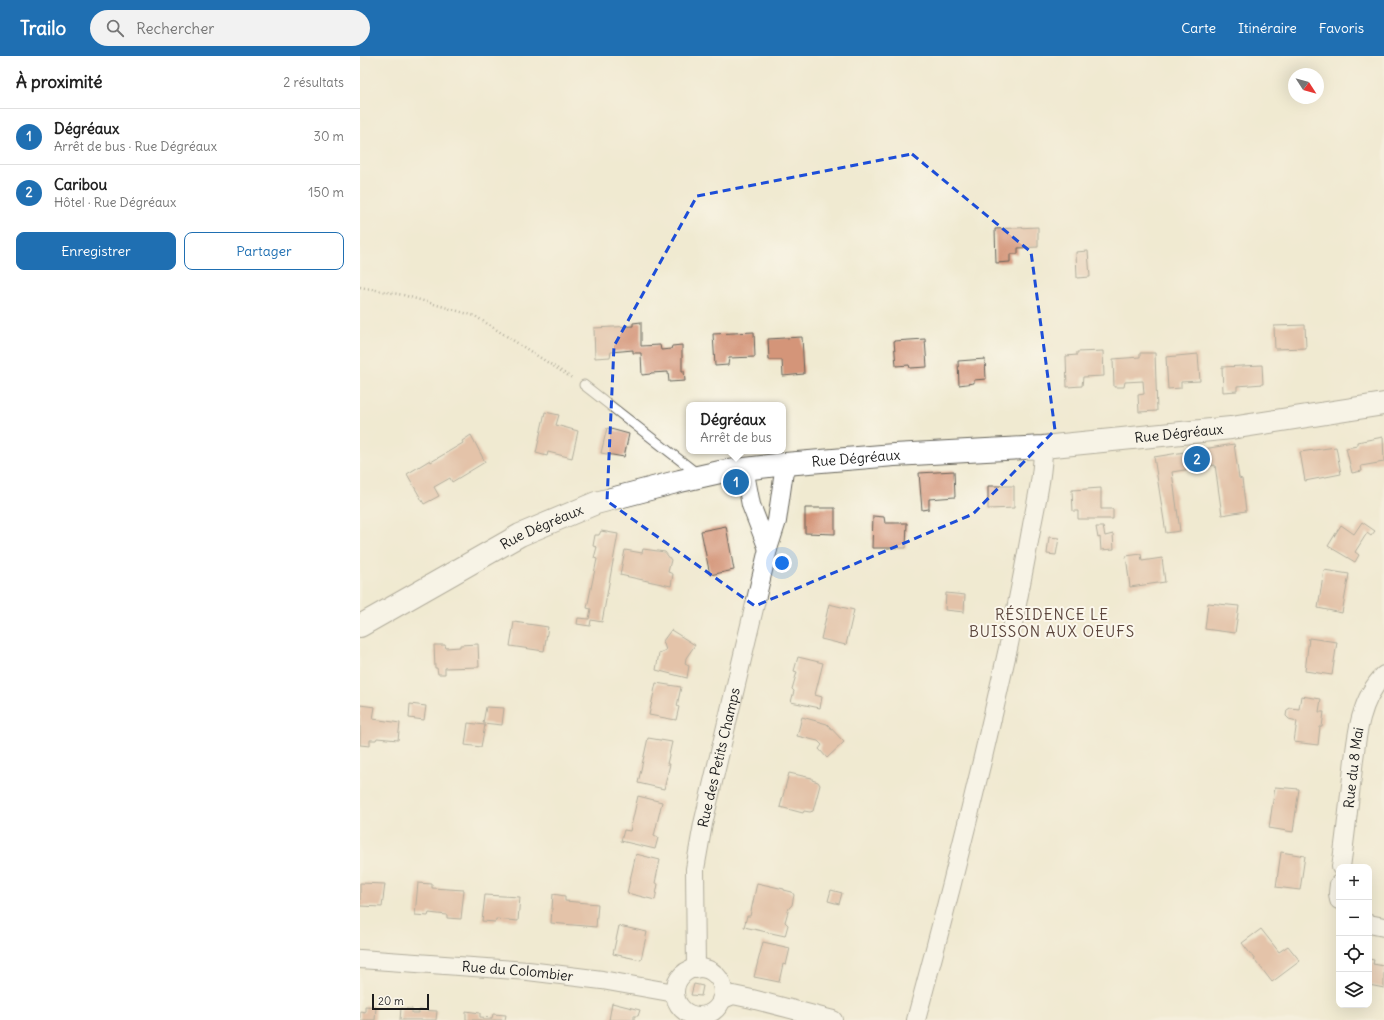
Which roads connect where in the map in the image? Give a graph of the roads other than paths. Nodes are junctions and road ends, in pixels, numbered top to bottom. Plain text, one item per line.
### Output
1 (584, 385) road end
2 (1384, 404) edge
3 (1043, 447) junction
4 (785, 464) junction
5 (744, 468) junction
6 (702, 476) junction
7 (768, 549) junction
8 (360, 626) edge
9 (1384, 675) edge
10 (1341, 864) edge
11 (1372, 925) edge
12 (1384, 927) edge
13 (360, 959) edge
14 (696, 968) junction
15 (675, 993) junction
16 (721, 1000) junction
17 (833, 1020) edge
18 (916, 1020) edge

1 - 6 lane
2 - 3 main road, Rue Dégréaux
3 - 4 main road, Rue Dégréaux
3 - 18 street
4 - 5 main road, Rue Dégréaux
4 - 7 street, Rue des Petits Champs
5 - 6 main road, Rue Dégréaux
5 - 7 street
6 - 8 main road, Rue Dégréaux
7 - 14 street, Rue des Petits Champs
9 - 10 street, Rue du 8 Mai
11 - 12 street
13 - 15 street, Rue du Colombier
14 - 15 street
14 - 16 street
15 - 16 street
16 - 17 street

